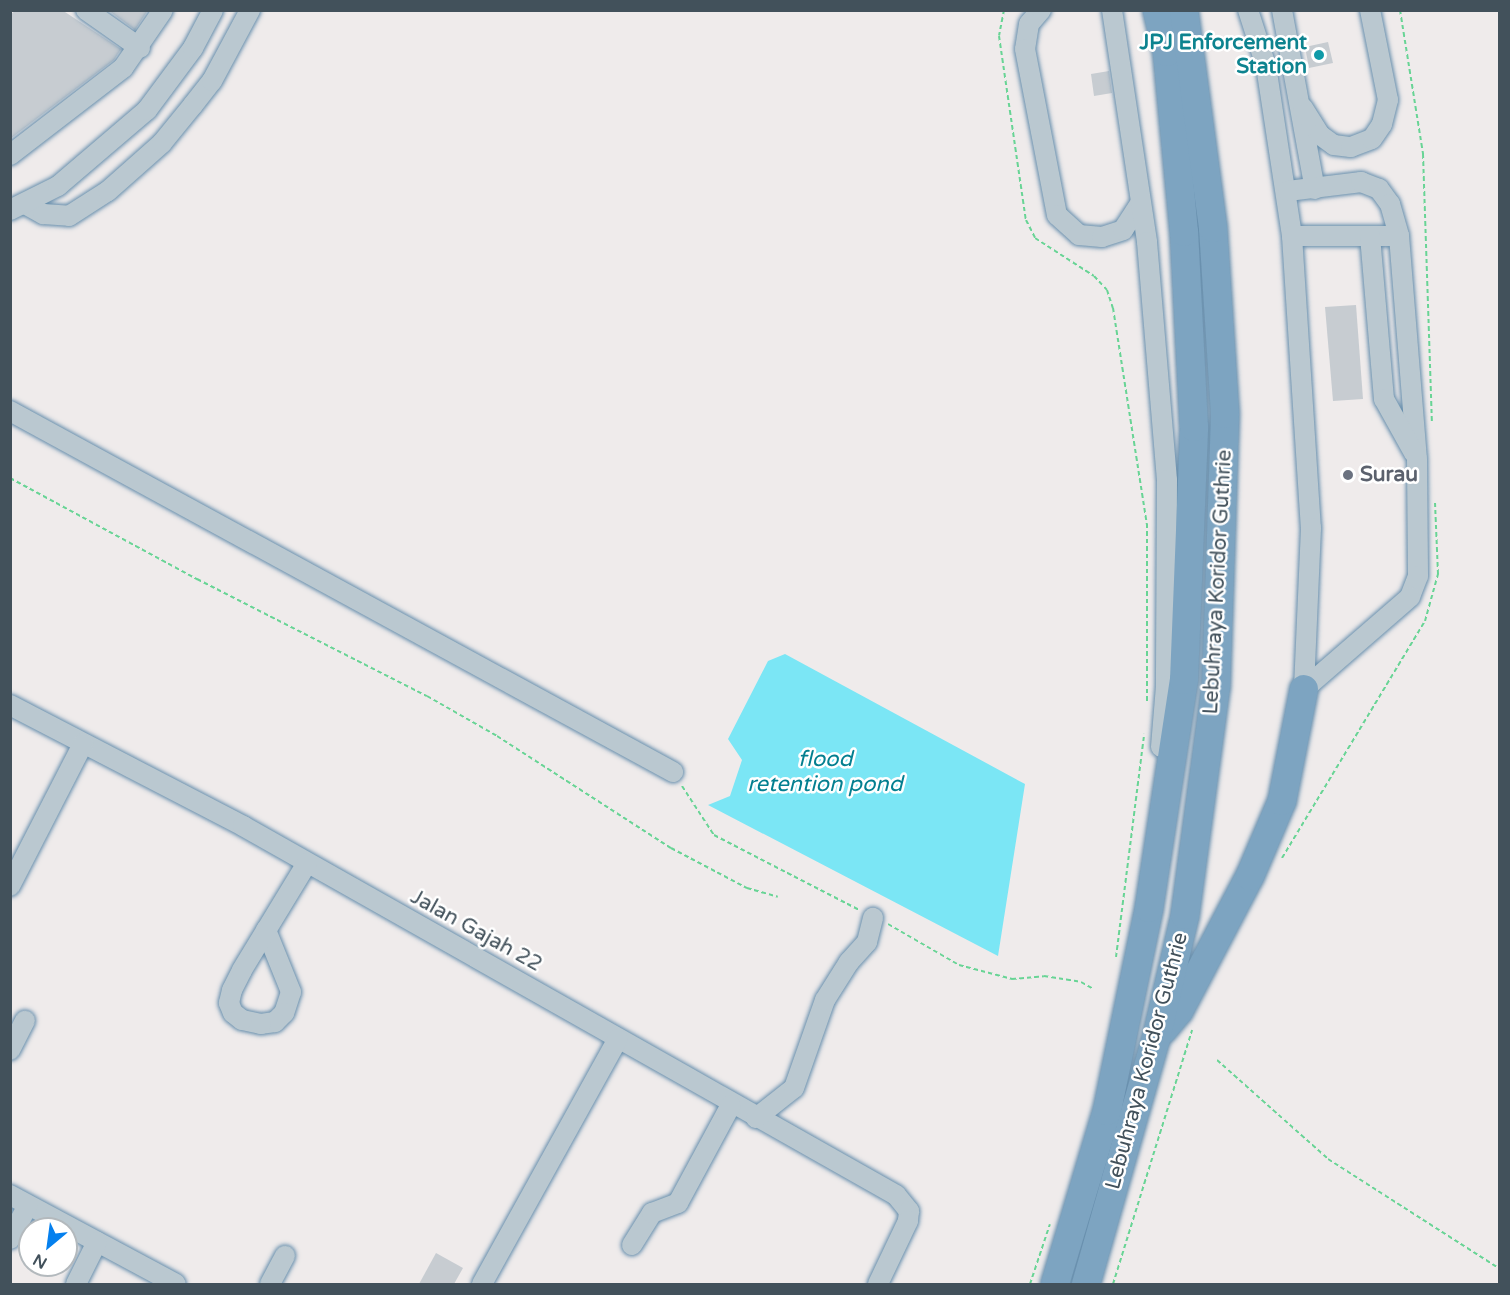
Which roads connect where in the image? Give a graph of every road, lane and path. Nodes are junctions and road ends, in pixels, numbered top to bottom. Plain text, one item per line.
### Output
1 (86, 10) edge
2 (163, 10) edge
3 (213, 10) edge
4 (250, 10) edge
5 (1004, 10) edge
6 (1041, 10) edge
7 (1157, 10) edge
8 (1184, 10) edge
9 (1248, 10) edge
10 (1282, 10) edge
11 (1370, 10) edge
12 (1110, 12) edge
13 (140, 48) junction
14 (1303, 108) junction
15 (10, 155) edge
16 (1315, 189) junction
17 (1288, 191) junction
18 (1140, 204) junction
19 (18, 207) edge
20 (1292, 236) junction
21 (1370, 236) junction
22 (1399, 236) junction
23 (10, 411) edge
24 (1417, 459) junction
25 (10, 478) edge
26 (1304, 689) junction
27 (14, 713) edge
28 (1147, 713) dead end
29 (1145, 725) dead end
30 (83, 744) junction
31 (673, 772) dead end
32 (307, 863) junction
33 (10, 886) edge
34 (778, 897) dead end
35 (1149, 908) junction
36 (873, 918) dead end
37 (266, 930) dead end
38 (1115, 964) dead end
39 (25, 1021) dead end
40 (618, 1039) junction
41 (1156, 1039) junction
42 (10, 1050) edge
43 (1216, 1060) dead end
44 (731, 1105) junction
45 (766, 1123) junction
46 (10, 1195) edge
47 (28, 1205) junction
48 (1052, 1217) dead end
49 (10, 1239) edge
50 (98, 1242) junction
51 (632, 1245) dead end
52 (285, 1256) dead end
53 (1500, 1269) edge
54 (76, 1284) edge
55 (176, 1284) edge
56 (270, 1284) edge
57 (482, 1284) edge
58 (878, 1284) edge
59 (1030, 1284) edge
60 (1055, 1284) edge
61 (1086, 1284) edge

1 - 13 street
2 - 13 street
3 - 19 street
4 - 19 street
5 - 28 path
6 - 18 street
7 - 35 highway, Lebuhraya Koridor Guthrie
8 - 41 highway, Lebuhraya Koridor Guthrie
9 - 17 street
10 - 14 street
11 - 14 street
12 - 18 street
13 - 15 street
14 - 16 street
16 - 17 street
16 - 22 street
17 - 20 street
18 - 35 street
20 - 21 street
20 - 26 street
21 - 22 street
21 - 24 street
22 - 24 street
23 - 31 street
24 - 26 street
25 - 34 path
26 - 41 highway
27 - 30 street, Jalan Gajah 22
29 - 38 path
30 - 32 street, Jalan Gajah 22
30 - 33 street
32 - 37 street
32 - 40 street, Jalan Gajah 22
35 - 60 highway, Lebuhraya Koridor Guthrie
36 - 45 street
39 - 42 street
40 - 44 street, Jalan Gajah 22
40 - 57 street
41 - 61 highway, Lebuhraya Koridor Guthrie
43 - 53 path
44 - 45 street, Jalan Gajah 22
44 - 51 street
45 - 58 street, Jalan Gajah 22
46 - 47 street
47 - 49 street
47 - 50 street
48 - 59 path
50 - 54 street
50 - 55 street
52 - 56 street

